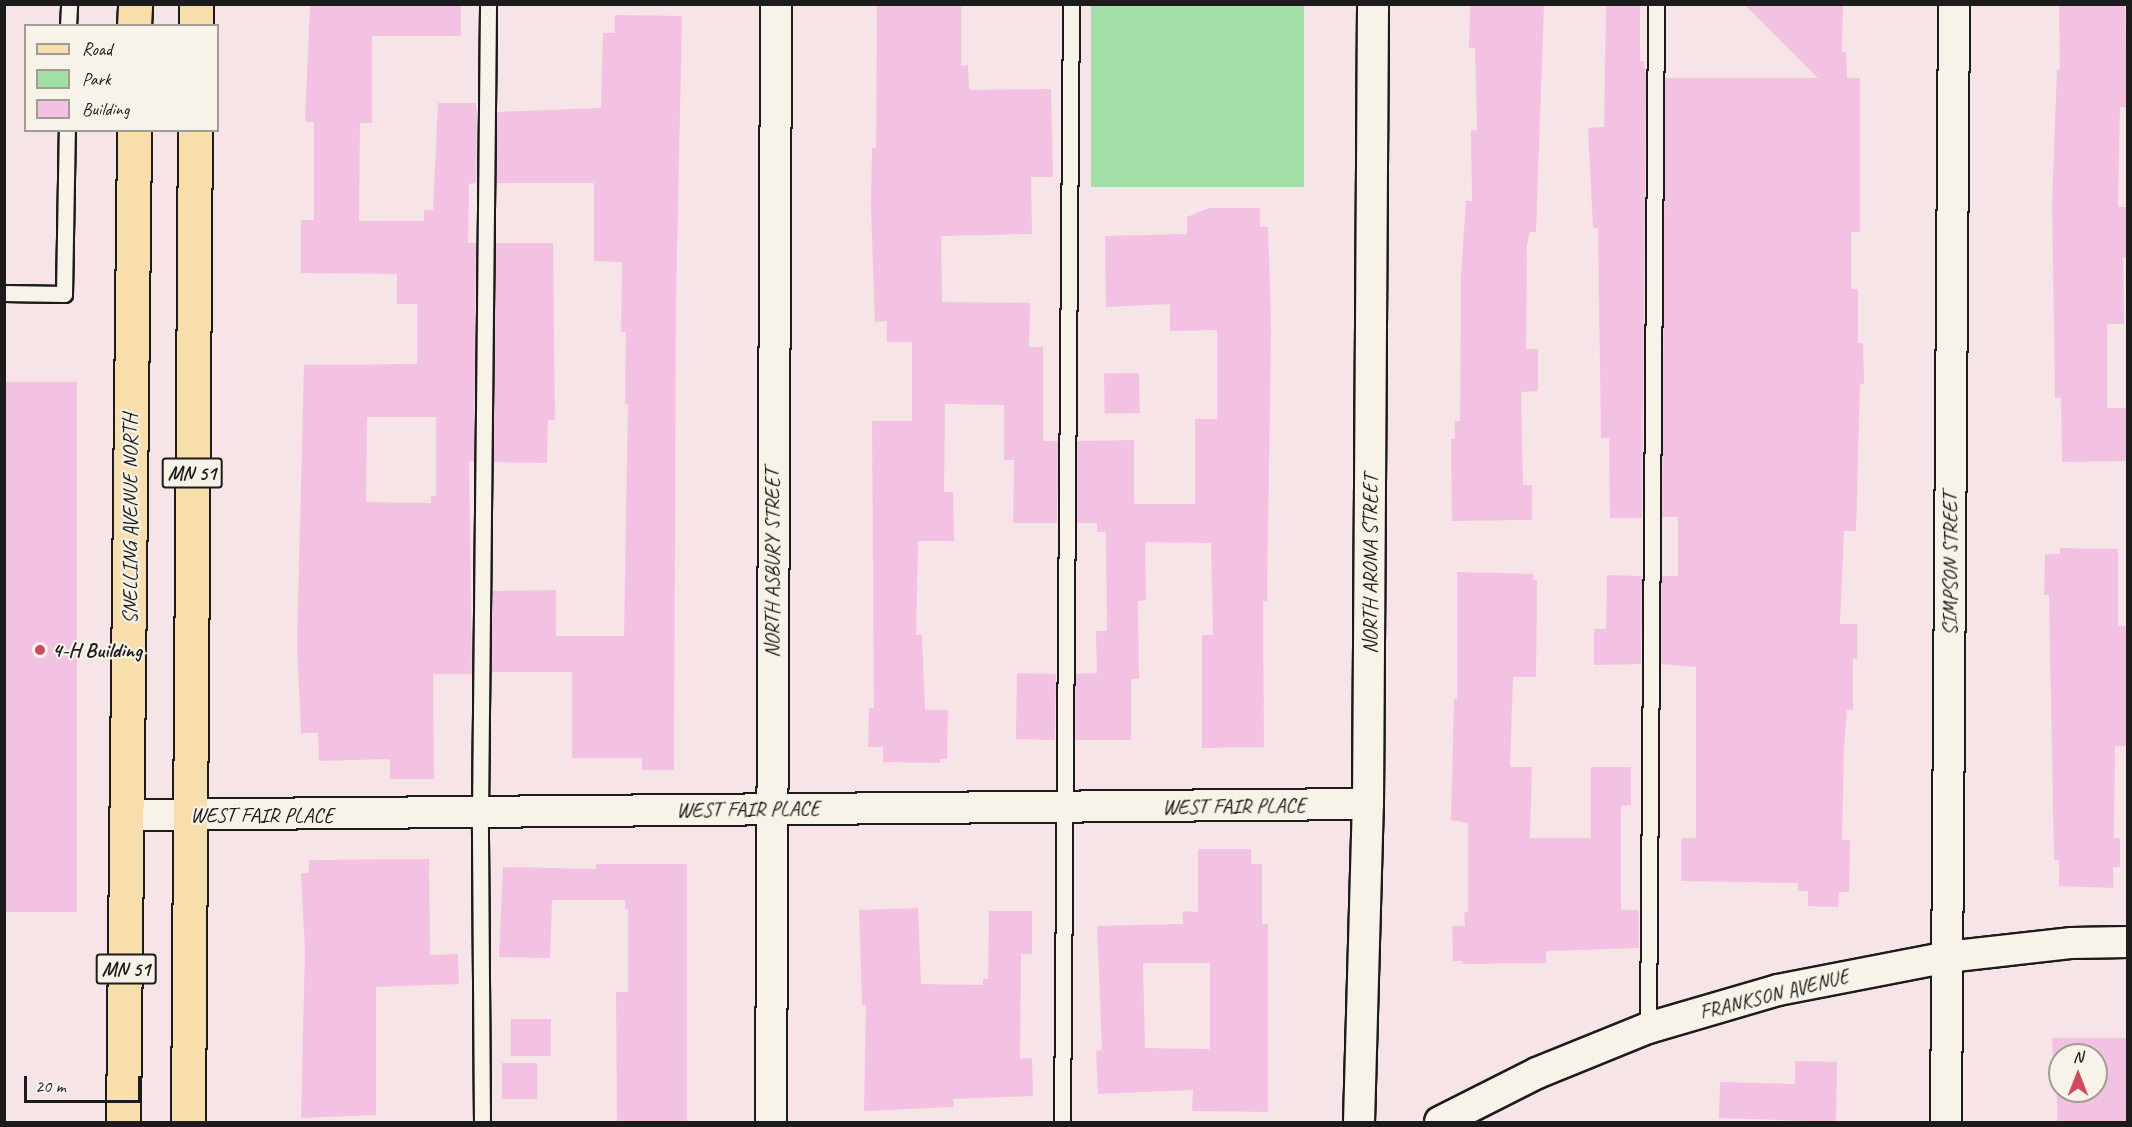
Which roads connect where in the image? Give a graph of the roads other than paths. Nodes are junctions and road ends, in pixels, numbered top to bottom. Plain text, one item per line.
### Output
1 (69, 4) edge
2 (135, 4) edge
3 (196, 4) edge
4 (488, 4) edge
5 (776, 4) edge
6 (1071, 4) edge
7 (1373, 4) edge
8 (1656, 4) edge
9 (1954, 4) edge
10 (68, 24) edge
11 (134, 24) edge
12 (196, 24) edge
13 (67, 132) edge
14 (134, 132) edge
15 (195, 132) edge
16 (4, 293) edge
17 (1368, 804) junction
18 (1063, 807) junction
19 (771, 809) junction
20 (480, 813) junction
21 (128, 815) junction
22 (189, 816) junction
23 (2127, 942) edge
24 (1947, 957) junction
25 (1648, 1028) junction
26 (123, 1122) edge
27 (188, 1122) edge
28 (482, 1122) edge
29 (771, 1122) edge
30 (1062, 1122) edge
31 (1359, 1122) edge
32 (1440, 1122) edge
33 (1946, 1122) edge

1 - 10 lane
2 - 11 main road
3 - 12 main road
4 - 20 lane
5 - 19 street, NORTH ASBURY STREET
6 - 18 lane
7 - 17 street, NORTH ARONA STREET
8 - 25 lane
9 - 24 street, SIMPSON STREET
13 - 16 lane
14 - 21 main road, SNELLING AVENUE NORTH / MN 51
15 - 22 main road, MN 51
17 - 18 street, WEST FAIR PLACE
17 - 31 street, NORTH ARONA STREET
18 - 19 street, WEST FAIR PLACE
18 - 30 lane
19 - 20 street, WEST FAIR PLACE
19 - 29 street, NORTH ASBURY STREET
20 - 22 street, WEST FAIR PLACE
20 - 28 lane
21 - 22 street, WEST FAIR PLACE
21 - 26 main road, SNELLING AVENUE NORTH / MN 51
22 - 27 main road, MN 51
23 - 24 street, FRANKSON AVENUE
24 - 25 street, FRANKSON AVENUE
24 - 33 street, SIMPSON STREET
25 - 32 street, FRANKSON AVENUE

